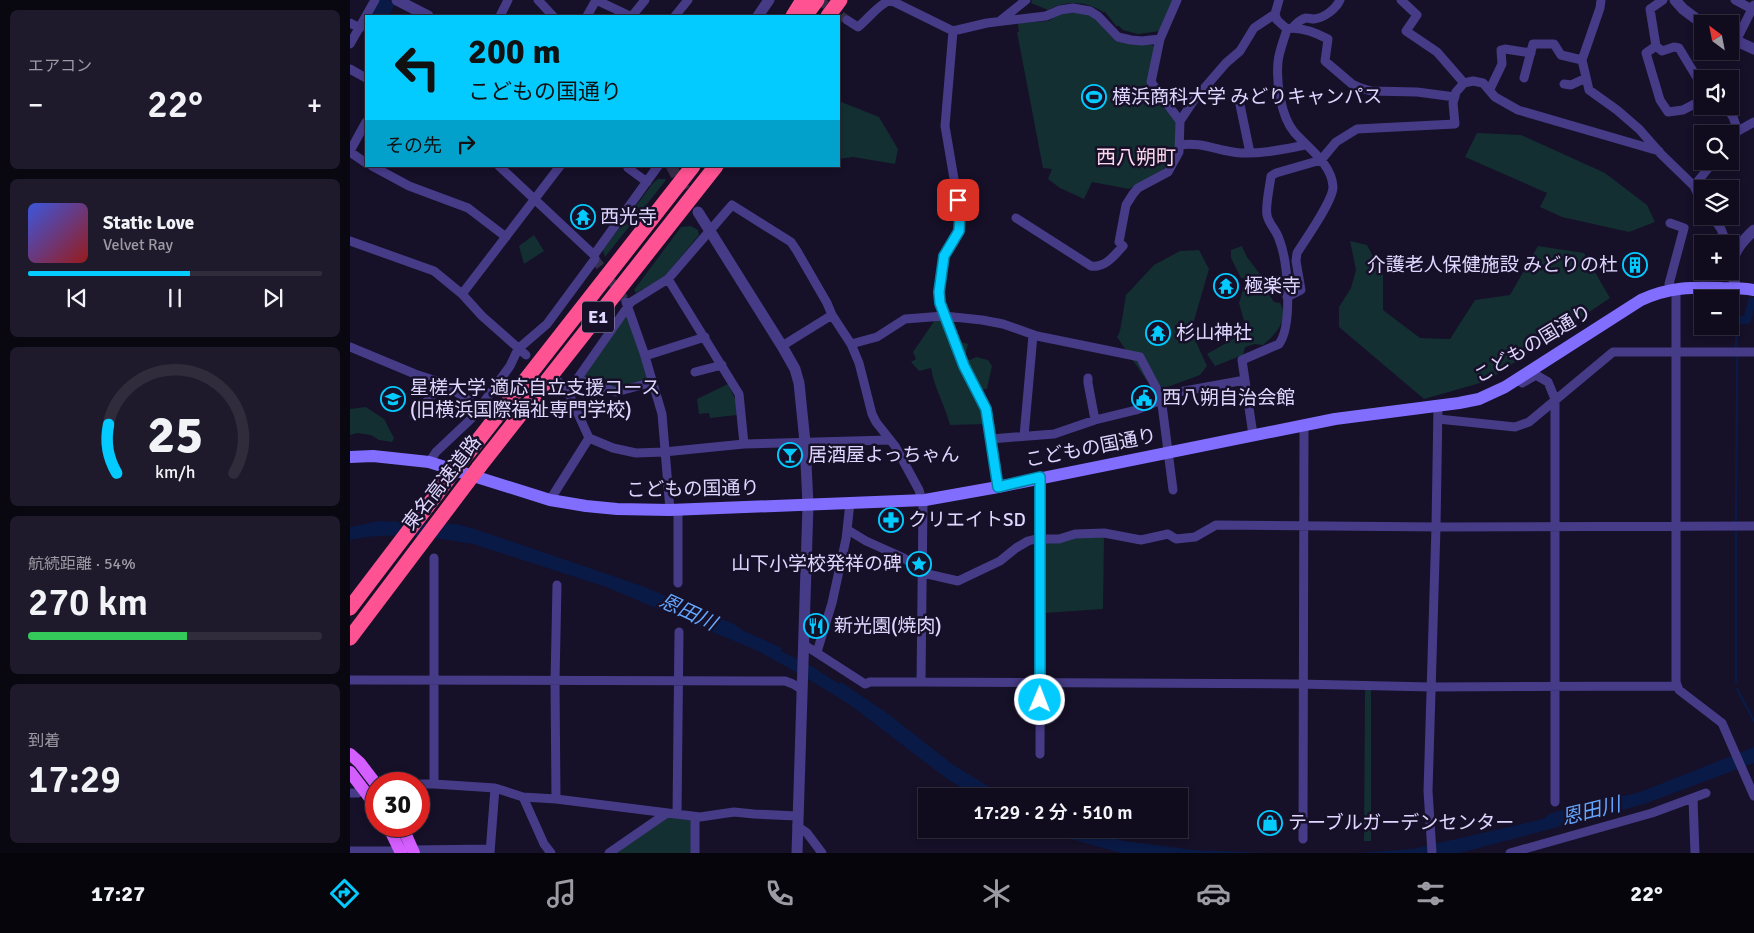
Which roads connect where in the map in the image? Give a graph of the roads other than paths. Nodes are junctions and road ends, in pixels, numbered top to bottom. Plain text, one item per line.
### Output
1 (375, 0) edge
2 (397, 0) edge
3 (508, 0) edge
4 (538, 0) edge
5 (645, 0) edge
6 (688, 0) edge
7 (769, 0) edge
8 (803, 0) edge
9 (817, 0) edge
10 (840, 0) edge
11 (1026, 0) edge
12 (1177, 0) edge
13 (1268, 0) edge
14 (1340, 0) edge
15 (1400, 0) edge
16 (1601, 0) edge
17 (1663, 0) edge
18 (1676, 0) edge
19 (1735, 0) edge
20 (1276, 7) edge
21 (1753, 8) edge
22 (367, 15) edge
23 (426, 15) edge
24 (500, 15) edge
25 (551, 15) edge
26 (588, 15) edge
27 (629, 15) edge
28 (632, 15) edge
29 (678, 15) edge
30 (759, 15) edge
31 (793, 15) edge
32 (806, 15) edge
33 (829, 15) edge
34 (1694, 17) edge
35 (365, 19) edge
36 (847, 20) tunnel mouth
37 (999, 22) junction
38 (350, 23) edge
39 (360, 28) junction
40 (1290, 28) junction
41 (953, 30) junction
42 (1739, 30) edge
43 (1160, 39) junction
44 (1739, 42) edge
45 (350, 44) edge
46 (1656, 46) junction
47 (1754, 49) edge
48 (1531, 53) junction
49 (1582, 60) junction
50 (350, 69) edge
51 (1694, 73) edge
52 (365, 77) edge
53 (1524, 78) dead end
54 (1586, 78) junction
55 (1464, 83) junction
56 (1564, 84) dead end
57 (1488, 89) junction
58 (1238, 95) dead end
59 (1455, 98) junction
60 (1694, 104) edge
61 (1180, 121) junction
62 (1754, 122) edge
63 (365, 124) edge
64 (1739, 130) edge
65 (1180, 145) junction
66 (1306, 145) junction
67 (1659, 151) junction
68 (350, 152) edge
69 (1250, 153) junction
70 (1322, 160) junction
71 (365, 161) edge
72 (374, 167) edge
73 (500, 167) edge
74 (559, 167) edge
75 (657, 167) edge
76 (692, 167) edge
77 (715, 167) edge
78 (628, 168) dead end
79 (1707, 170) edge
80 (1699, 180) edge
81 (647, 182) junction
82 (1694, 186) edge
83 (533, 200) junction
84 (698, 212) tunnel mouth
85 (1016, 218) dead end
86 (1670, 222) dead end
87 (710, 230) junction
88 (1754, 230) edge
89 (506, 237) junction
90 (350, 241) edge
91 (1739, 245) edge
92 (594, 255) junction
93 (668, 279) junction
94 (1734, 280) edge
95 (1735, 288) junction
96 (1753, 288) edge
97 (1674, 289) junction
98 (462, 294) junction
99 (1287, 297) junction
100 (627, 303) junction
101 (832, 315) junction
102 (944, 316) junction
103 (1033, 335) junction
104 (705, 337) junction
105 (851, 344) junction
106 (782, 346) junction
107 (350, 347) edge
108 (518, 349) junction
109 (1676, 351) junction
110 (1754, 352) edge
111 (526, 355) dead end
112 (645, 356) junction
113 (722, 365) junction
114 (695, 372) dead end
115 (1088, 378) dead end
116 (577, 379) junction
117 (1245, 380) junction
118 (559, 382) dead end
119 (653, 382) junction
120 (443, 383) junction
121 (1505, 387) junction
122 (568, 392) junction
123 (1161, 397) junction
124 (1555, 399) junction
125 (1438, 405) junction
126 (480, 408) junction
127 (414, 416) dead end
128 (1438, 419) junction
129 (1095, 420) junction
130 (1304, 425) junction
131 (1253, 434) junction
132 (1024, 436) junction
133 (589, 438) junction
134 (991, 439) junction
135 (889, 440) junction
136 (805, 442) junction
137 (744, 444) junction
138 (664, 452) junction
139 (1168, 452) junction
140 (350, 457) edge
141 (429, 462) junction
142 (1040, 477) junction
143 (998, 487) junction
144 (1173, 490) dead end
145 (550, 500) junction
146 (920, 500) junction
147 (850, 503) junction
148 (808, 505) junction
149 (674, 510) junction
150 (1304, 526) junction
151 (1555, 526) junction
152 (1676, 526) junction
153 (1754, 526) edge
154 (1436, 527) junction
155 (848, 530) junction
156 (1041, 539) junction
157 (434, 558) dead end
158 (923, 574) junction
159 (678, 583) dead end
160 (557, 585) dead end
161 (350, 608) edge
162 (679, 632) dead end
163 (350, 638) edge
164 (803, 646) junction
165 (817, 652) junction
166 (350, 680) edge
167 (433, 680) junction
168 (555, 681) junction
169 (678, 682) junction
170 (921, 682) junction
171 (1040, 682) junction
172 (1303, 684) junction
173 (1555, 686) junction
174 (1677, 686) junction
175 (1432, 687) junction
176 (801, 688) junction
177 (350, 754) edge
178 (1040, 754) dead end
179 (350, 772) edge
180 (367, 772) edge
181 (430, 784) edge
182 (434, 784) junction
183 (495, 788) junction
184 (365, 792) edge
185 (1706, 793) dead end
186 (1754, 796) edge
187 (523, 797) junction
188 (1693, 798) junction
189 (556, 799) junction
190 (1555, 802) dead end
191 (667, 813) junction
192 (677, 814) junction
193 (695, 817) junction
194 (798, 821) junction
195 (396, 837) edge
196 (404, 837) edge
197 (1303, 839) dead end
198 (350, 851) edge
199 (490, 851) edge
200 (407, 852) edge
201 (551, 853) edge
202 (609, 853) edge
203 (695, 853) edge
204 (797, 853) edge
205 (822, 853) edge
206 (1432, 853) edge
207 (1510, 853) edge
208 (1694, 853) edge

1 - 22 street
2 - 23 street
3 - 24 street
4 - 25 street
5 - 28 street
6 - 29 street
7 - 30 street
8 - 31 highway
9 - 32 highway
10 - 33 highway
11 - 37 street
12 - 43 street
13 - 20 street
14 - 40 street
15 - 55 street
16 - 49 street
17 - 46 street
18 - 34 street
19 - 21 street
20 - 40 street
20 - 61 street
21 - 42 street
26 - 27 street
35 - 39 street
36 - 41 street
37 - 41 street
37 - 43 street
38 - 39 street
39 - 45 street
40 - 59 street
40 - 66 street
41 - 102 street
43 - 61 street
44 - 47 street
46 - 51 street
46 - 60 street
48 - 49 street
48 - 53 street
48 - 57 street
49 - 54 street
50 - 52 street
54 - 56 street
54 - 67 street
55 - 57 street
55 - 59 street
57 - 67 street
58 - 69 street
59 - 70 street
61 - 65 street
62 - 64 street
63 - 68 street
65 - 69 street
65 - 85 street
66 - 69 street
66 - 70 street
67 - 82 street
68 - 71 street
70 - 99 street
70 - 99 street
72 - 89 street
73 - 83 street
74 - 83 street
75 - 81 street
76 - 161 highway, 東名高速道路 / E1, bridge
77 - 163 highway, 東名高速道路 / E1, bridge
78 - 81 street
79 - 80 street
81 - 92 street
83 - 89 street
83 - 92 street
84 - 87 street
86 - 97 street
87 - 93 street
87 - 101 street
87 - 106 street
88 - 91 street
89 - 98 street
90 - 98 street
92 - 108 street
93 - 100 street
93 - 104 street
94 - 95 street
95 - 96 main road, こどもの国通り
95 - 97 main road, こどもの国通り
97 - 109 street
97 - 121 main road, こどもの国通り
98 - 108 street
99 - 117 street
100 - 112 street
100 - 116 street
101 - 105 street
101 - 106 street
102 - 103 street
102 - 105 street
102 - 134 street
103 - 123 street
103 - 132 street
104 - 112 street
104 - 113 street
105 - 135 street
106 - 136 street
107 - 120 street
108 - 111 street
108 - 126 street
109 - 110 street
109 - 124 street
109 - 152 street
112 - 119 street
113 - 114 street
113 - 137 street
115 - 129 street
116 - 119 street
116 - 122 street
117 - 123 street
117 - 131 street
118 - 122 street
119 - 138 street
120 - 126 street
120 - 127 street
121 - 124 street
121 - 125 main road, こどもの国通り
122 - 133 street
123 - 129 street
123 - 139 street
124 - 128 street
124 - 151 street
125 - 128 street
125 - 130 main road, こどもの国通り
126 - 141 street
128 - 154 street
129 - 132 street
130 - 131 main road, こどもの国通り
130 - 150 street
131 - 139 main road, こどもの国通り
132 - 134 street
133 - 138 street
133 - 145 street
134 - 143 street
135 - 136 street
135 - 146 street
136 - 137 street
136 - 148 street
137 - 138 street
138 - 149 street
139 - 142 main road, こどもの国通り
139 - 144 street
140 - 141 main road, こどもの国通り
141 - 145 main road, こどもの国通り
142 - 143 main road, こどもの国通り
142 - 156 street
143 - 146 main road, こどもの国通り
145 - 149 main road, こどもの国通り
146 - 147 main road, こどもの国通り
146 - 158 street
147 - 148 main road, こどもの国通り
147 - 155 street
148 - 149 main road, こどもの国通り
148 - 164 street
149 - 159 street
150 - 154 street
150 - 156 street
150 - 172 street
151 - 152 street
151 - 154 street
151 - 173 street
152 - 153 street
152 - 174 street
154 - 175 street
155 - 158 street
155 - 165 street
156 - 158 street
156 - 171 street
157 - 167 street
158 - 170 street
160 - 168 street
162 - 169 street
164 - 165 street
164 - 176 street
165 - 170 street
166 - 167 street
167 - 168 street
167 - 182 street
168 - 169 street
168 - 189 street
169 - 176 street
169 - 192 street
170 - 171 street
171 - 172 street
171 - 178 street
172 - 175 street
172 - 197 street
173 - 174 street
173 - 175 street
173 - 190 street
174 - 186 street
175 - 206 street
176 - 194 street
177 - 180 main road
179 - 184 main road
181 - 182 street
182 - 183 street
183 - 187 street
183 - 199 street
185 - 188 street
187 - 189 street
187 - 201 street
188 - 207 street
188 - 208 street
189 - 191 street
191 - 192 street
191 - 202 street
192 - 193 street
193 - 194 street
193 - 203 street
194 - 204 street
194 - 205 street
195 - 200 main road
196 - 200 main road
198 - 200 street
199 - 200 street

